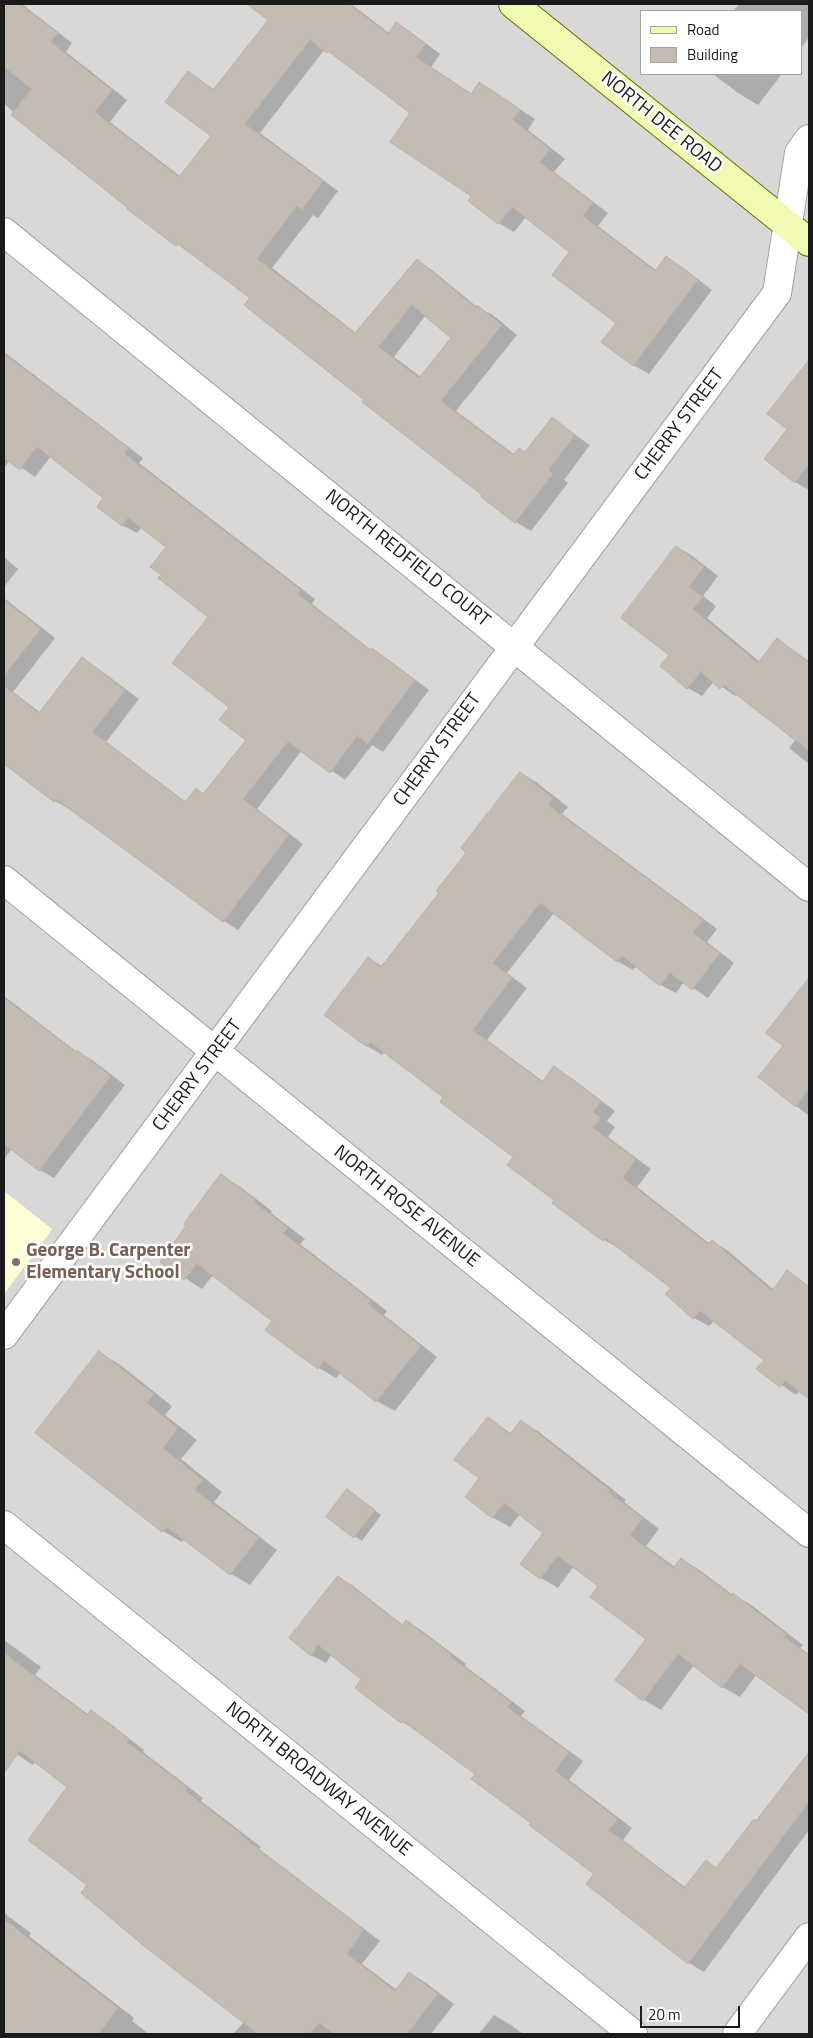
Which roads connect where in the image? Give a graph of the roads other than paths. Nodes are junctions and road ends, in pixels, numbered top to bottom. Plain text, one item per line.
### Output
1 (513, 4) edge
2 (809, 138) edge
3 (4, 232) edge
4 (799, 234) edge
5 (515, 646) junction
6 (4, 880) edge
7 (809, 887) edge
8 (215, 1053) junction
9 (4, 1336) edge
10 (4, 1525) edge
11 (809, 1533) edge
12 (809, 1937) edge
13 (633, 2034) edge
14 (737, 2034) edge

1 - 4 main road, NORTH DEE ROAD
2 - 4 street, CHERRY STREET
3 - 5 street, NORTH REDFIELD COURT
4 - 5 street, CHERRY STREET
5 - 7 street, NORTH REDFIELD COURT
5 - 8 street, CHERRY STREET
6 - 8 street, NORTH ROSE AVENUE
8 - 9 street, CHERRY STREET
8 - 11 street, NORTH ROSE AVENUE
10 - 13 street, NORTH BROADWAY AVENUE
12 - 14 street

